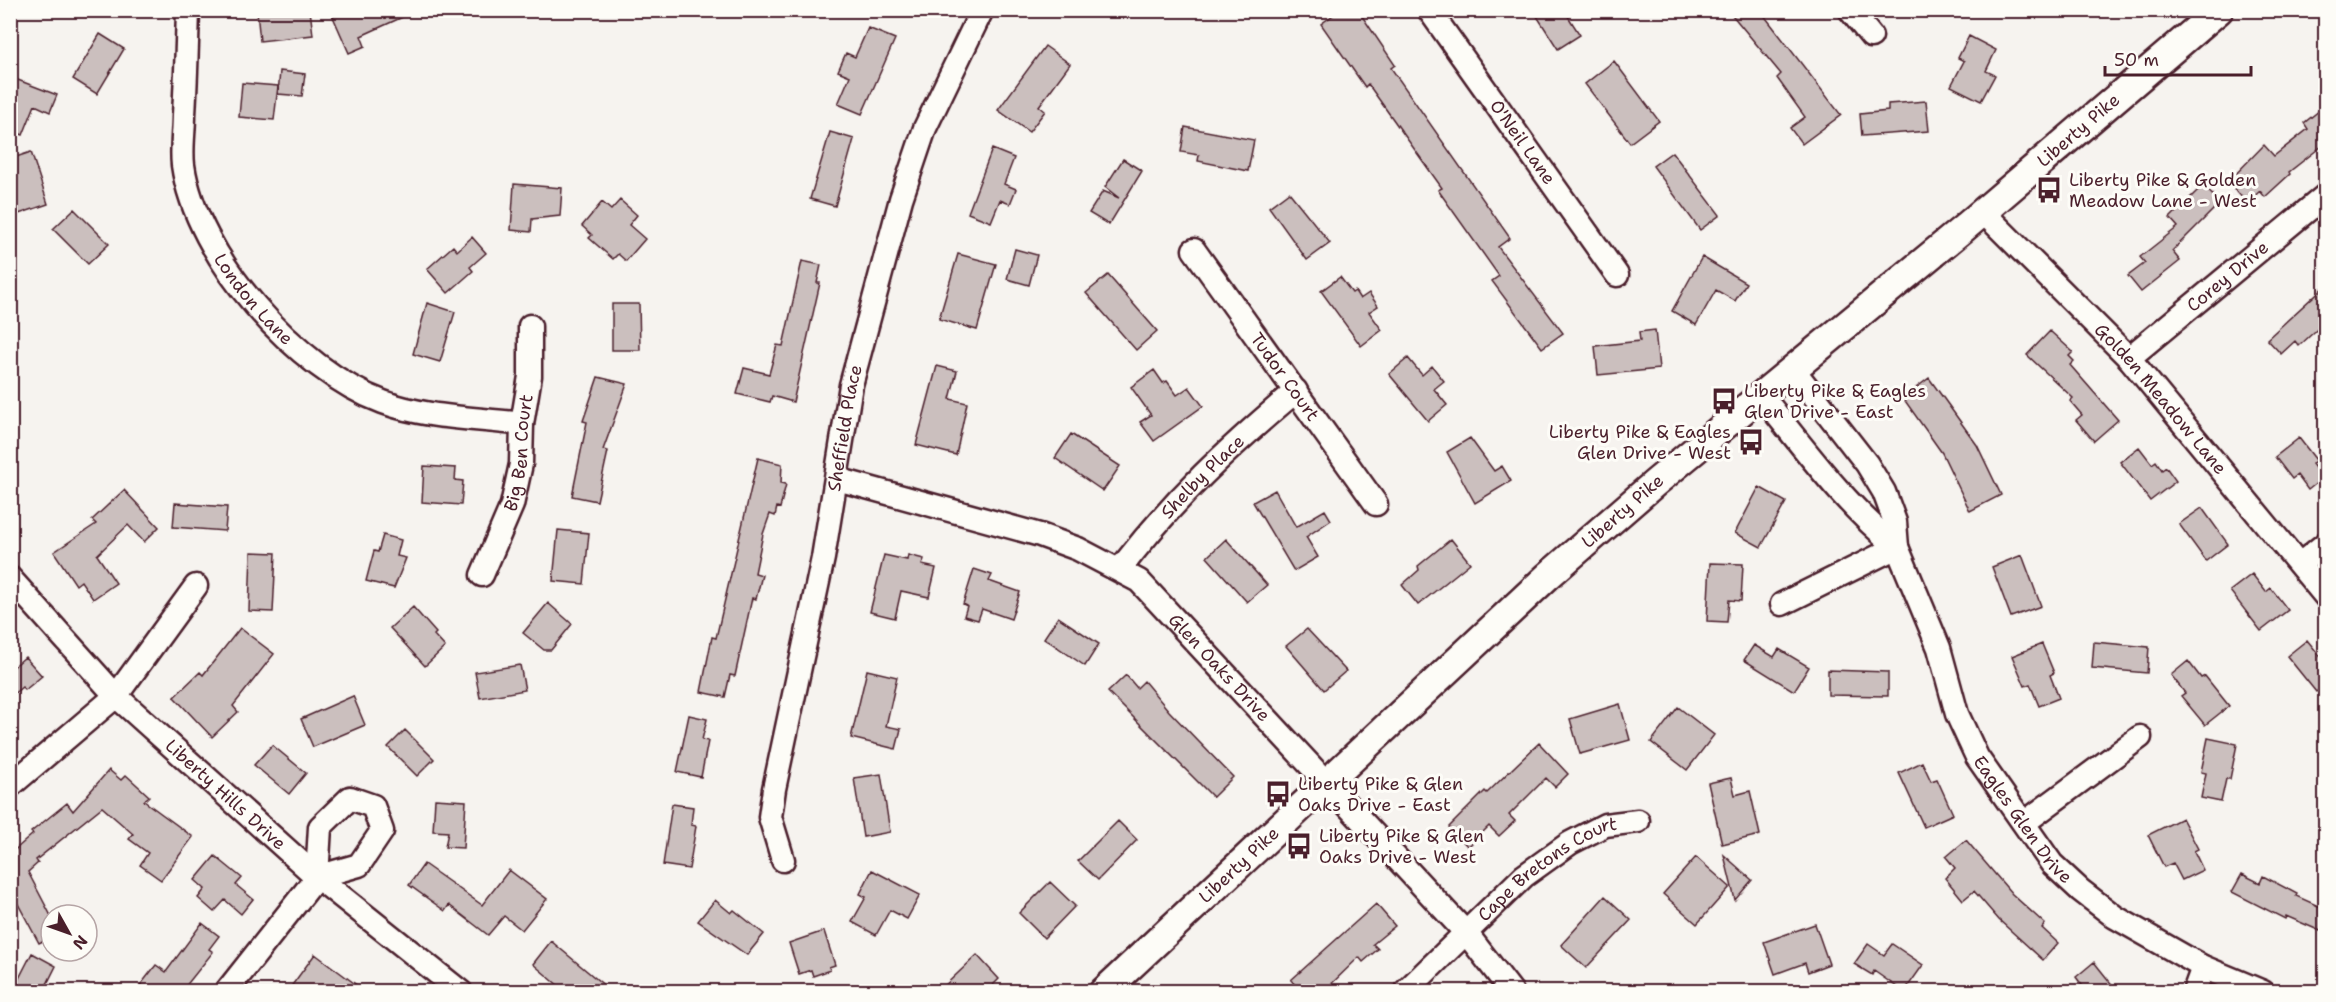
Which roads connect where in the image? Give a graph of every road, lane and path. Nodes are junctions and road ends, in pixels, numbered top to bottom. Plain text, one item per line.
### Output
1 (189, 10) edge
2 (982, 10) edge
3 (1429, 10) edge
4 (1850, 10) edge
5 (2219, 10) edge
6 (1871, 36) dead end
7 (2325, 195) edge
8 (1983, 212) junction
9 (1194, 250) dead end
10 (1617, 274) dead end
11 (530, 326) dead end
12 (2129, 358) junction
13 (1793, 369) junction
14 (1296, 391) junction
15 (1761, 395) junction
16 (522, 424) junction
17 (837, 479) junction
18 (1376, 504) dead end
19 (2325, 543) edge
20 (1897, 547) junction
21 (2300, 564) junction
22 (1120, 569) junction
23 (482, 575) dead end
24 (10, 578) edge
25 (196, 586) dead end
26 (2325, 597) edge
27 (1782, 604) dead end
28 (116, 696) junction
29 (2140, 737) dead end
30 (1327, 781) junction
31 (10, 786) edge
32 (1638, 821) dead end
33 (2024, 823) junction
34 (783, 860) dead end
35 (317, 877) junction
36 (1467, 934) junction
37 (2203, 967) junction
38 (226, 992) edge
39 (461, 992) edge
40 (1103, 992) edge
41 (1405, 992) edge
42 (1512, 992) edge
43 (2194, 992) edge
44 (2264, 992) edge

1 - 16 street, London Lane
2 - 17 street, Sheffield Place
3 - 10 street, O'Neil Lane
4 - 6 street
5 - 8 street, Liberty Pike
7 - 12 street, Corey Drive
8 - 12 street, Golden Meadow Lane
8 - 13 street, Liberty Pike
9 - 14 street, Tudor Court
11 - 16 street, Big Ben Court
12 - 21 street, Golden Meadow Lane
13 - 15 street, Liberty Pike
13 - 20 street, Eagles Glen Drive
14 - 18 street, Tudor Court
14 - 22 street, Shelby Place
15 - 20 street, Eagles Glen Drive
15 - 30 street, Liberty Pike
16 - 23 street, Big Ben Court
17 - 22 street, Glen Oaks Drive
17 - 34 street, Sheffield Place
19 - 21 street
20 - 27 street
20 - 33 street, Eagles Glen Drive
21 - 26 street, Golden Meadow Lane
22 - 30 street, Glen Oaks Drive
24 - 28 street, Liberty Hills Drive
25 - 28 street
28 - 31 street
28 - 35 street, Liberty Hills Drive
29 - 33 street
30 - 36 street, Glen Oaks Drive
30 - 40 street, Liberty Pike
32 - 36 street, Cape Bretons Court
33 - 37 street, Eagles Glen Drive
35 - 38 street
35 - 39 street, Liberty Hills Drive
36 - 41 street, Cape Bretons Court
36 - 42 street, Glen Oaks Drive
37 - 43 street
37 - 44 street, Eagles Glen Drive

